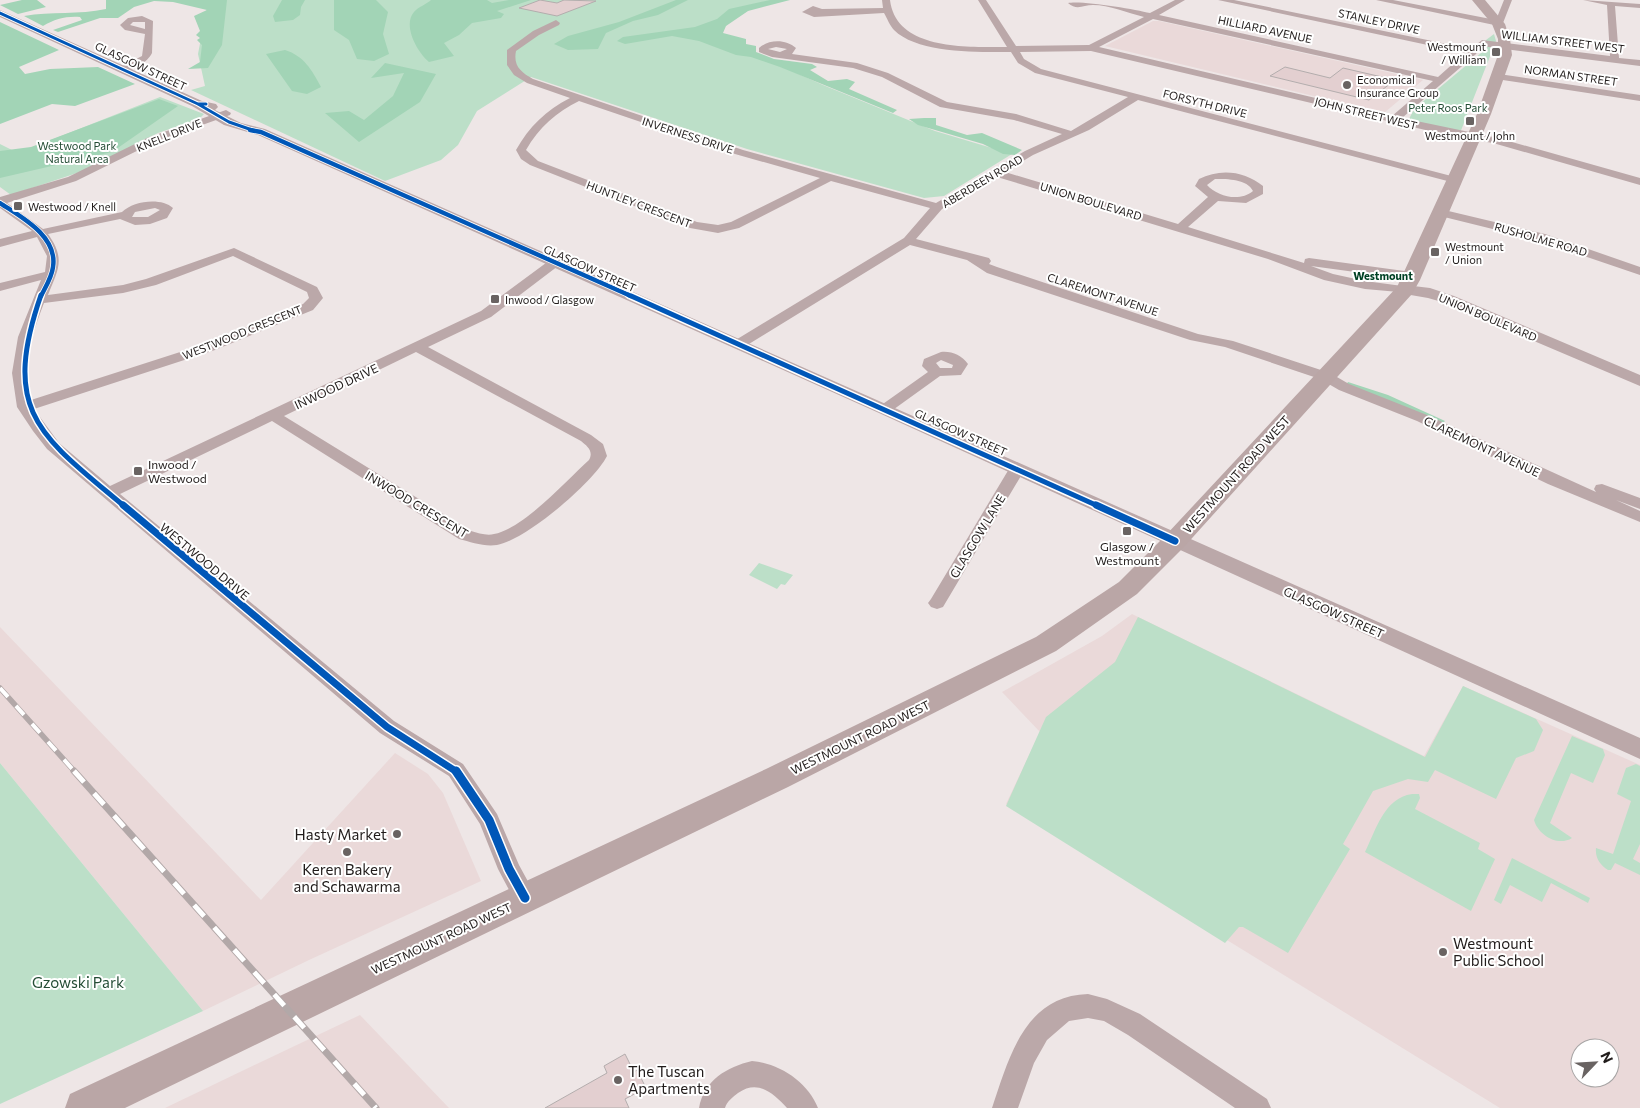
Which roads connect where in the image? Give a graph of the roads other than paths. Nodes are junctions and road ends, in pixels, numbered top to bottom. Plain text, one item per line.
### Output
1 (886, 0) edge
2 (982, 0) edge
3 (1181, 0) edge
4 (1222, 0) edge
5 (1380, 0) edge
6 (1478, 0) edge
7 (1508, 0) edge
8 (1587, 0) edge
9 (1085, 1) dead end
10 (1611, 3) junction
11 (1640, 6) edge
12 (887, 10) junction
13 (821, 12) dead end
14 (0, 14) edge
15 (1151, 17) junction
16 (556, 23) dead end
17 (1500, 25) junction
18 (149, 32) dead end
19 (1482, 43) junction
20 (1506, 45) junction
21 (1091, 48) junction
22 (1014, 50) junction
23 (1473, 52) junction
24 (783, 54) dead end
25 (1615, 59) junction
26 (1640, 63) edge
27 (123, 69) junction
28 (1499, 77) junction
29 (1440, 80) junction
30 (578, 98) junction
31 (1134, 98) junction
32 (1640, 98) edge
33 (1405, 110) junction
34 (222, 115) junction
35 (1394, 120) junction
36 (1071, 134) junction
37 (1477, 134) junction
38 (997, 173) junction
39 (832, 176) junction
40 (1640, 176) edge
41 (1455, 180) junction
42 (1640, 182) edge
43 (1216, 196) dead end
44 (0, 202) edge
45 (938, 207) junction
46 (1441, 211) junction
47 (126, 215) dead end
48 (1180, 228) junction
49 (40, 232) junction
50 (908, 241) junction
51 (0, 243) edge
52 (554, 263) junction
53 (1640, 265) edge
54 (1640, 272) edge
55 (51, 274) junction
56 (1410, 283) junction
57 (0, 287) edge
58 (40, 300) junction
59 (739, 344) junction
60 (417, 348) junction
61 (1640, 369) edge
62 (937, 372) dead end
63 (1324, 376) junction
64 (1640, 381) edge
65 (26, 407) junction
66 (885, 409) junction
67 (274, 416) junction
68 (1017, 469) junction
69 (108, 493) junction
70 (1640, 504) edge
71 (1640, 517) edge
72 (1175, 541) junction
73 (937, 603) dead end
74 (1640, 749) edge
75 (525, 898) junction
76 (84, 1108) edge
77 (712, 1108) edge
78 (805, 1108) edge
79 (1005, 1108) edge
80 (1258, 1108) edge

1 - 12 street
2 - 22 street, FORSYTH DRIVE
3 - 15 street
4 - 23 street, STANLEY DRIVE
5 - 17 street
6 - 17 main road
7 - 17 street
8 - 10 street
9 - 15 street, HILLIARD AVENUE
10 - 11 street
10 - 25 street
12 - 13 street
12 - 22 street
14 - 27 street, GLASGOW STREET
15 - 21 street
15 - 29 street, HILLIARD AVENUE
16 - 30 street, INVERNESS DRIVE
17 - 19 street
17 - 20 main road
18 - 27 street
19 - 20 street, WILLIAM STREET WEST
19 - 23 street
20 - 25 street, WILLIAM STREET WEST
20 - 28 main road, WESTMOUNT ROAD WEST
21 - 22 street
21 - 35 street, JOHN STREET WEST
22 - 31 street, FORSYTH DRIVE
23 - 29 street
24 - 36 street
25 - 26 street, WILLIAM STREET WEST
27 - 34 street, GLASGOW STREET
28 - 32 street, NORMAN STREET
28 - 37 main road, WESTMOUNT ROAD WEST
29 - 33 street
30 - 39 street, INVERNESS DRIVE
30 - 39 street, HUNTLEY CRESCENT
31 - 36 street, ABERDEEN ROAD
31 - 41 street, FORSYTH DRIVE
33 - 35 street
33 - 37 street, JOHN STREET WEST
34 - 44 street, KNELL DRIVE
34 - 52 street, GLASGOW STREET
35 - 37 street, JOHN STREET WEST
36 - 38 street, ABERDEEN ROAD
37 - 40 street, JOHN STREET WEST
37 - 41 main road, WESTMOUNT ROAD WEST
37 - 42 street, JOHN STREET WEST
38 - 45 street, ABERDEEN ROAD
38 - 48 street, UNION BOULEVARD
39 - 45 street, INVERNESS DRIVE
41 - 46 main road, WESTMOUNT ROAD WEST
43 - 48 street
44 - 49 street, WESTWOOD DRIVE
45 - 50 street, ABERDEEN ROAD
46 - 53 street, RUSHOLME ROAD
46 - 54 street, RUSHOLME ROAD
46 - 56 main road, WESTMOUNT ROAD WEST
47 - 49 street
48 - 56 street, UNION BOULEVARD
49 - 51 street
49 - 55 street, WESTWOOD DRIVE
50 - 59 street, ABERDEEN ROAD
50 - 63 street, CLAREMONT AVENUE
52 - 59 street, GLASGOW STREET
52 - 60 street, INWOOD DRIVE
55 - 57 street
55 - 58 street, WESTWOOD DRIVE
56 - 61 street, UNION BOULEVARD
56 - 63 main road, WESTMOUNT ROAD WEST
56 - 64 street, UNION BOULEVARD
58 - 65 street, WESTWOOD DRIVE
58 - 65 street, WESTWOOD CRESCENT
59 - 66 street, GLASGOW STREET
60 - 67 street, INWOOD DRIVE
60 - 67 street, INWOOD CRESCENT
62 - 66 street
63 - 70 street, CLAREMONT AVENUE
63 - 71 street, CLAREMONT AVENUE
63 - 72 main road, WESTMOUNT ROAD WEST
65 - 69 street, WESTWOOD DRIVE
66 - 68 street, GLASGOW STREET
67 - 69 street, INWOOD DRIVE
68 - 72 street, GLASGOW STREET
68 - 73 street, GLASGOW LANE
69 - 75 street, WESTWOOD DRIVE
72 - 74 street, GLASGOW STREET
72 - 75 main road, WESTMOUNT ROAD WEST
75 - 76 main road, WESTMOUNT ROAD WEST
77 - 78 street
79 - 80 street

